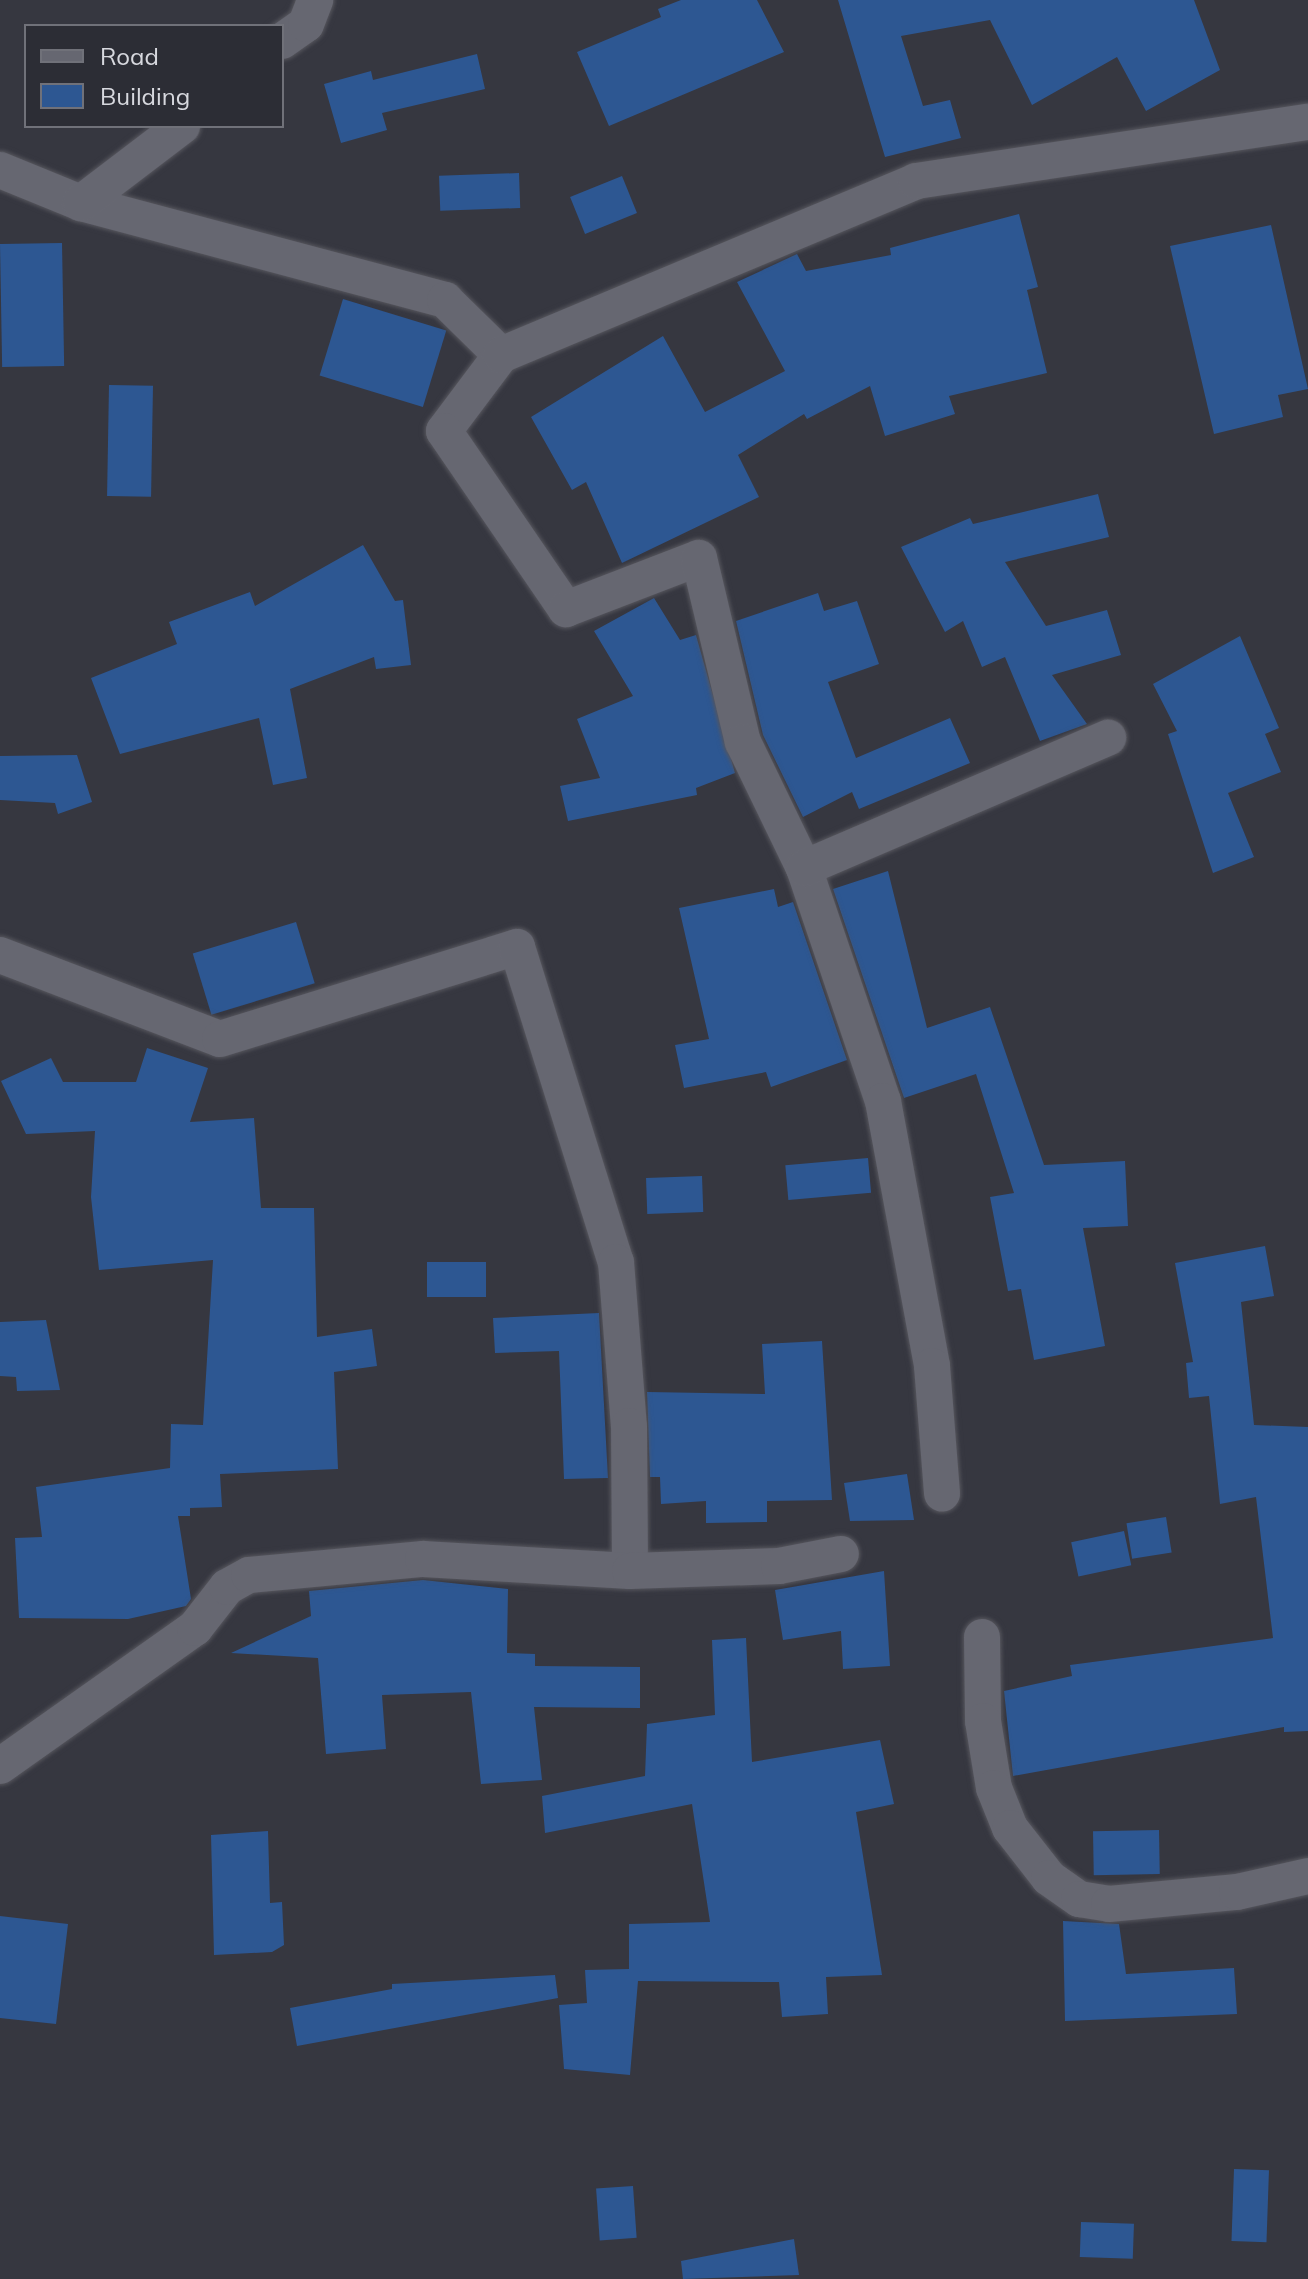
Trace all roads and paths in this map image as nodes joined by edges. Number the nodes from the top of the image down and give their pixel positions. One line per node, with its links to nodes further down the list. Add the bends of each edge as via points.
1 (315, 0): 2 (street, via 306,24)
2 (284, 40)
3 (1308, 122): 7 (street, via 916,181)
4 (179, 128): 6 (street)
5 (0, 170): 6 (street)
6 (81, 203): 7 (street, via 445,300)
7 (501, 355): 9 (street, via 444,431 566,609 699,558 743,742)
8 (1108, 738): 9 (street)
9 (804, 868): 11 (street, via 883,1101 932,1366)
10 (0, 955): 13 (street, via 220,1039 517,947 616,1262 629,1426)
11 (942, 1494)
12 (841, 1554): 13 (street, via 779,1566)
13 (630, 1571): 15 (street, via 423,1559 249,1575 227,1587 195,1628)
14 (982, 1637): 16 (street, via 983,1721 994,1788 1010,1828 1049,1878 1079,1899 1109,1904 1237,1892)
15 (1, 1764)
16 (1308, 1876)

